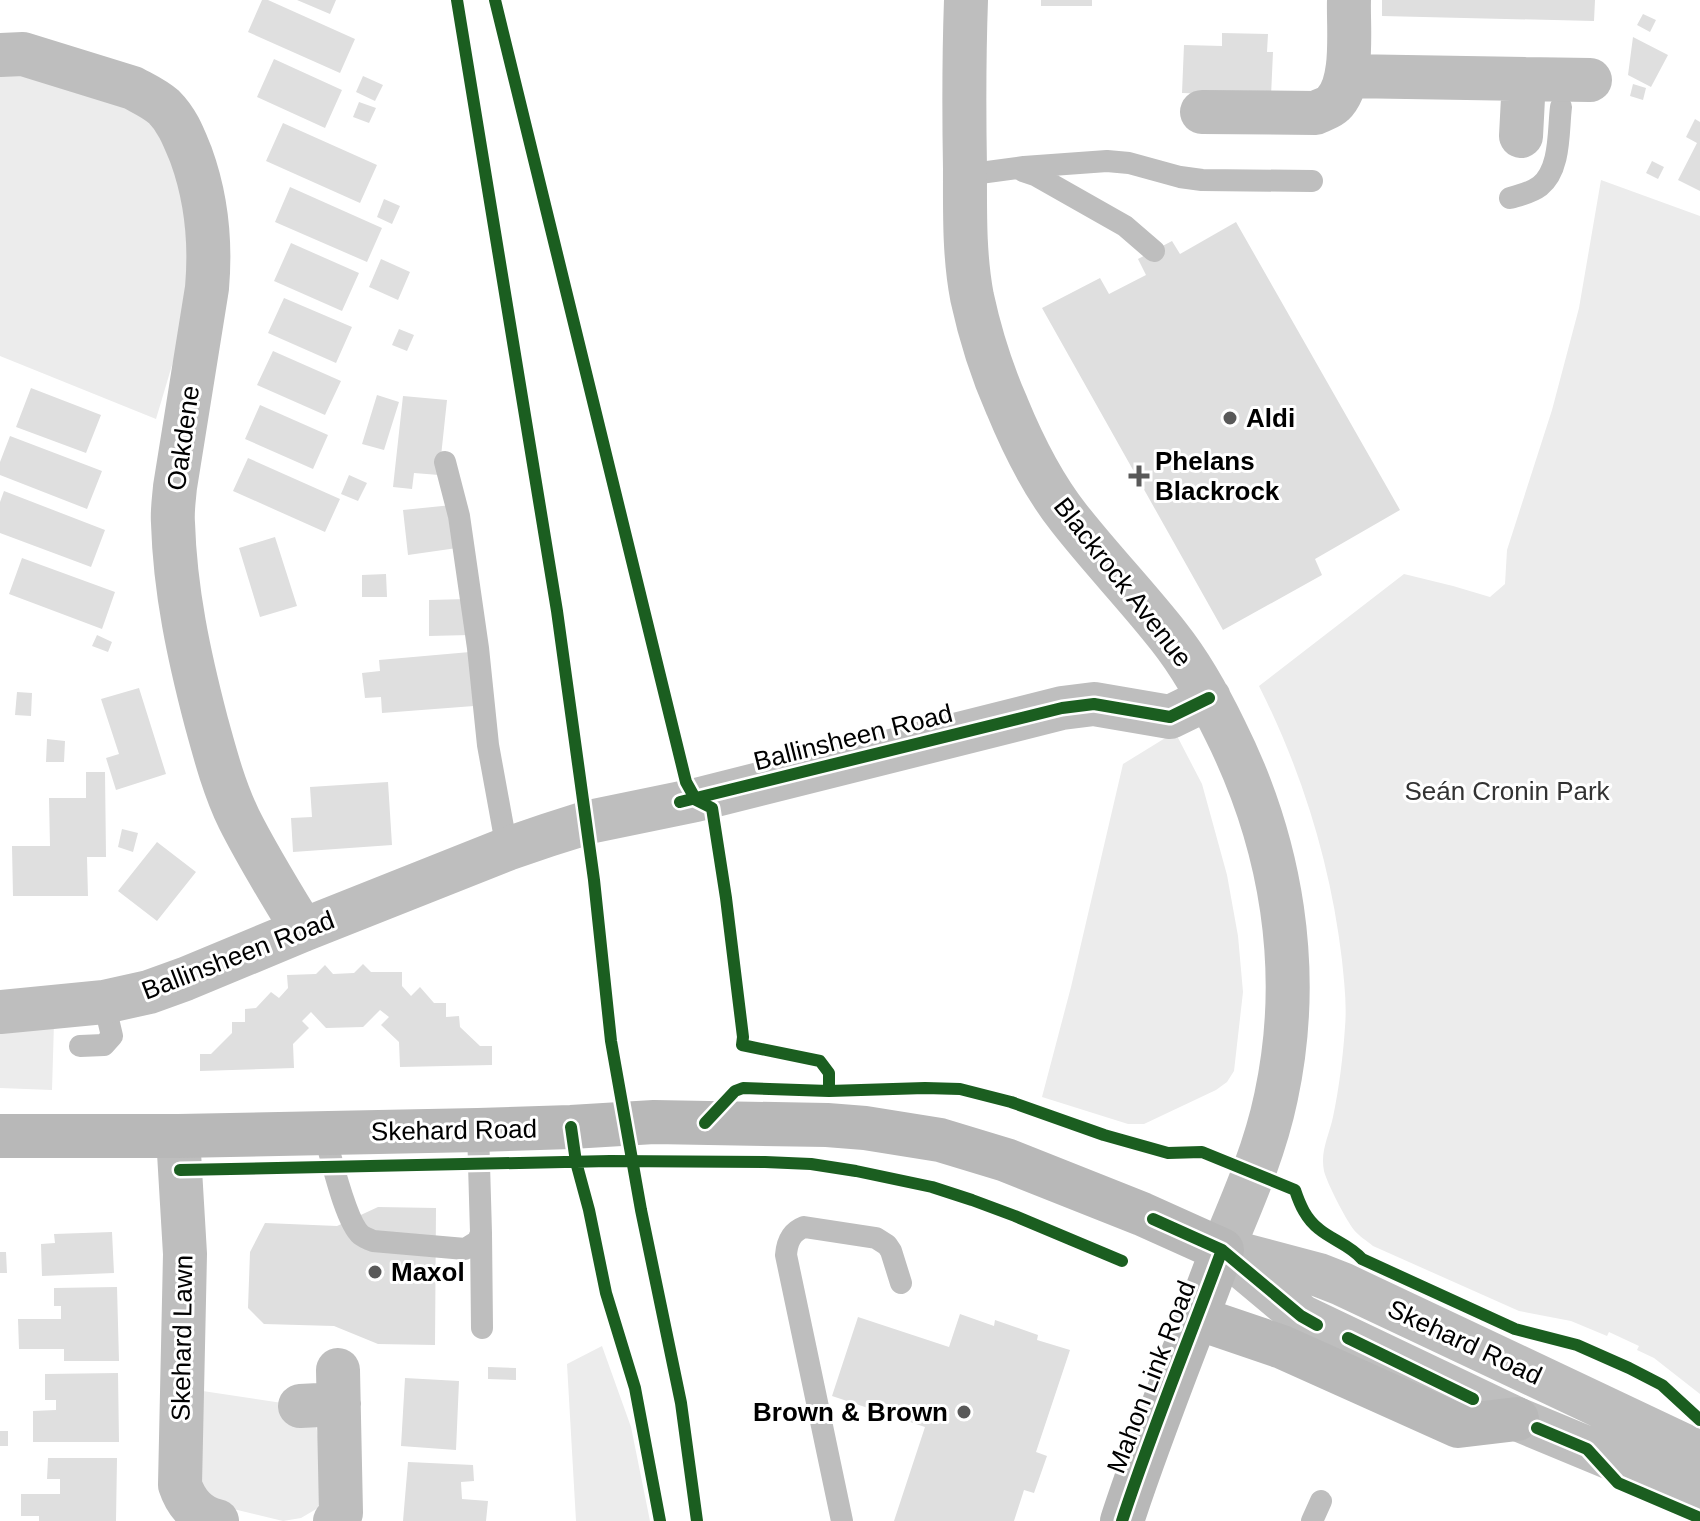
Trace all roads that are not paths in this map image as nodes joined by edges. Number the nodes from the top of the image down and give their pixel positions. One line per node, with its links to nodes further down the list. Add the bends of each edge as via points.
1 (966, 0): 10 (street, Blackrock Avenue)
2 (1349, 0): 4 (street)
3 (0, 55): 17 (street, Oakdene, via 23,54 150,97 175,119 193,161 207,210 210,261 172,520 182,617 218,764 239,818)
4 (1347, 76): 5 (street); 7 (street, via 1332,105 1316,113)
5 (1524, 79): 6 (street); 8 (street)
6 (1576, 94): 12 (lane, via 1549,176 1530,193)
7 (1202, 112)
8 (1521, 136)
9 (1015, 168): 10 (lane); 11 (lane, via 1107,161 1202,180); 13 (lane, via 1125,226)
10 (965, 175): 15 (street, Blackrock Avenue, via 972,297 991,364 1024,445 1067,516 1170,638)
11 (1312, 181)
12 (1510, 198)
13 (1154, 251)
14 (445, 462): 16 (lane, via 459,516)
15 (1209, 698): 16 (street, Ballinsheen Road, via 1170,717 1094,704 1062,708 589,822); 26 (street, Blackrock Avenue, via 1266,829 1286,952 1286,1024 1276,1097 1254,1173)
16 (507, 849): 17 (street, Ballinsheen Road)
17 (303, 930): 18 (street, Ballinsheen Road, via 185,979)
18 (104, 1002): 19 (street, Ballinsheen Road); 20 (lane, via 112,1036 104,1045)
19 (0, 1012)
20 (80, 1046)
21 (478, 1130): 22 (main road, Skehard Road); 25 (lane); 26 (main road, Skehard Road, via 654,1122 827,1125 899,1133 1006,1160)
22 (324, 1133): 24 (main road, Skehard Road); 25 (lane, via 361,1235 373,1241 465,1249)
23 (0, 1136): 24 (main road, Skehard Road)
24 (178, 1136): 34 (street, Skehard Lawn, via 185,1254 180,1485 191,1506)
25 (481, 1233): 29 (lane)
26 (1222, 1250): 28 (main road, Mahon Link Road); 31 (street, Skehard Road, via 1301,1316); 32 (street, Skehard Road, via 1342,1284)
27 (901, 1283): 36 (lane, via 891,1251 876,1238 804,1227 787,1244)
28 (1197, 1318): 31 (main road, via 1282,1347 1458,1426); 37 (main road, Mahon Link Road)
29 (482, 1328)
30 (326, 1394): 35 (street, via 341,1513)
31 (1517, 1419): 33 (street, Skehard Road)
32 (1700, 1453)
33 (1700, 1495)
34 (217, 1521)
35 (335, 1521)
36 (842, 1521)
37 (1122, 1521)

